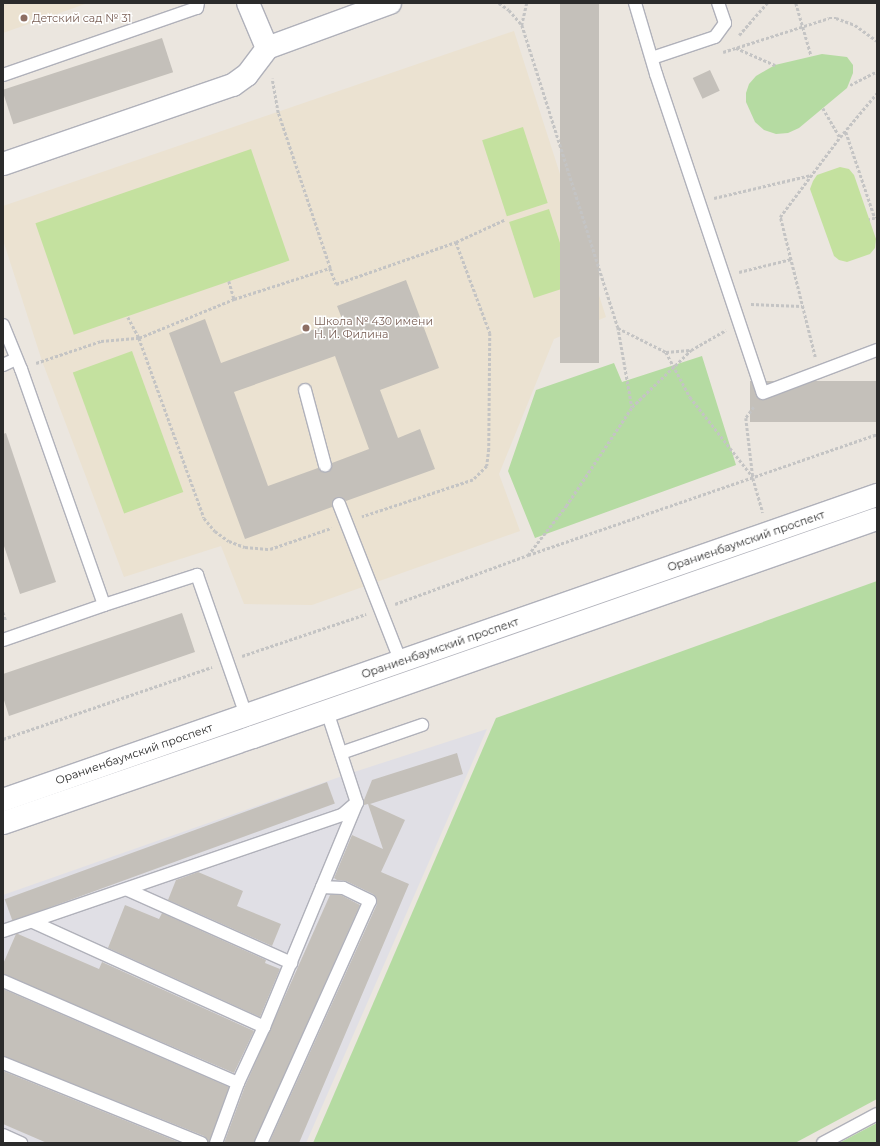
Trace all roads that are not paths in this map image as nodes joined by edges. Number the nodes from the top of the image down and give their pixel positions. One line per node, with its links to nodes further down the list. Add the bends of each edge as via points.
1 (198, 3): 8 (lane, via 197,8)
2 (248, 3): 6 (main road)
3 (635, 3): 7 (lane)
4 (718, 3): 7 (lane, via 725,23 715,37)
5 (383, 4): 6 (main road)
6 (267, 48): 9 (main road, via 247,75 234,85)
7 (652, 58): 11 (lane, via 763,393)
8 (3, 75)
9 (3, 164)
10 (3, 325): 12 (lane)
11 (877, 350)
12 (18, 364): 13 (lane); 19 (lane)
13 (3, 365)
14 (305, 390): 15 (lane)
15 (325, 465)
16 (877, 495): 21 (main road, Ораниенбаумский проспект)
17 (339, 504): 21 (lane)
18 (877, 519): 23 (main road, Ораниенбаумский проспект)
19 (104, 605): 20 (lane); 24 (lane, via 197,575)
20 (3, 640)
21 (401, 662): 22 (main road, Ораниенбаумский проспект)
22 (320, 689): 23 (main road); 24 (main road, Ораниенбаумский проспект)
23 (327, 711): 26 (main road, Ораниенбаумский проспект); 27 (lane)
24 (246, 715): 26 (main road); 28 (main road, Ораниенбаумский проспект)
25 (422, 725): 27 (lane)
26 (253, 737): 30 (main road, Ораниенбаумский проспект)
27 (340, 753): 29 (lane)
28 (3, 800)
29 (357, 803): 31 (lane); 32 (lane, via 342,815)
30 (3, 823)
31 (322, 887): 35 (lane); 45 (lane, via 343,888 370,901)
32 (128, 890): 33 (lane); 35 (lane)
33 (33, 922): 34 (lane); 37 (lane)
34 (3, 931)
35 (291, 962): 37 (lane)
36 (3, 981): 39 (lane)
37 (264, 1027): 39 (lane)
38 (3, 1063): 43 (lane)
39 (238, 1083): 44 (lane)
40 (877, 1114): 46 (lane)
41 (3, 1135): 42 (lane)
42 (21, 1143)
43 (201, 1143)
44 (216, 1143)
45 (261, 1143)
46 (823, 1143)

